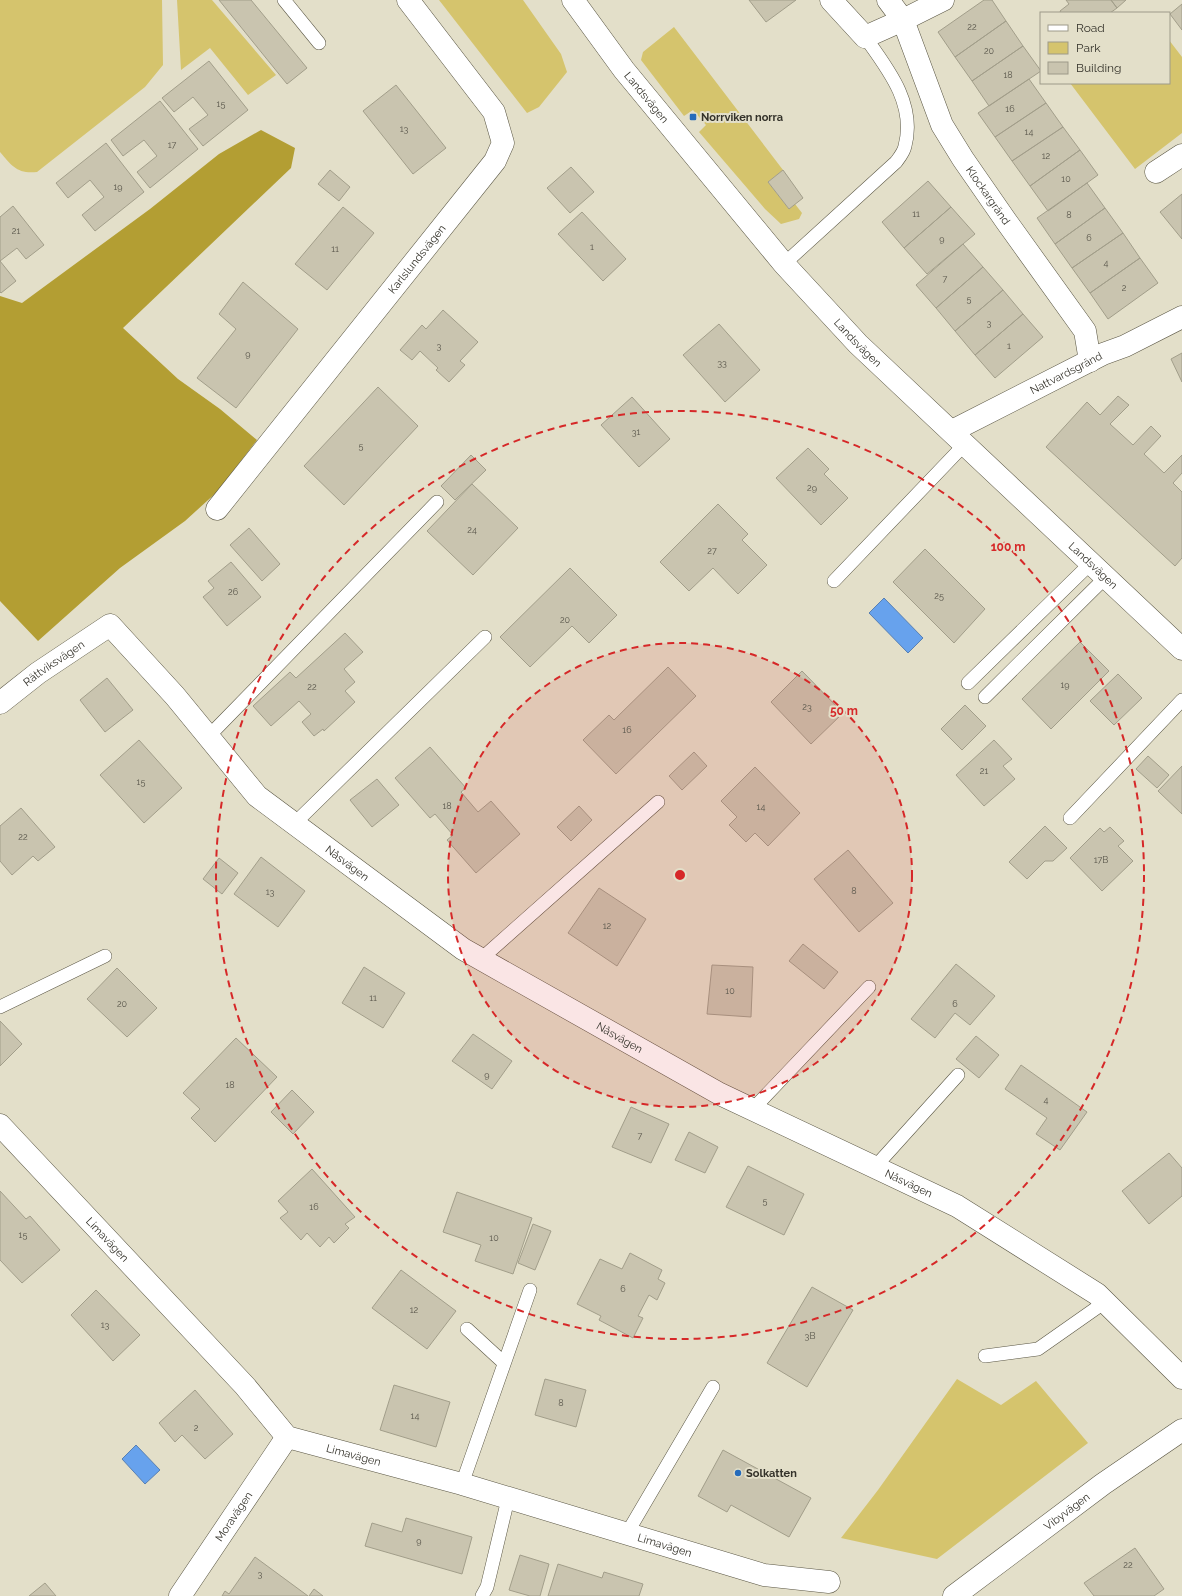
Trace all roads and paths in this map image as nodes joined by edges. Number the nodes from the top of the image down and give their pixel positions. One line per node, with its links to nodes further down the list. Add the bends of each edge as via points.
1 (284, 0): 9 (lane)
2 (408, 0): 17 (street, Karlslundsvägen, via 494,112 503,143 495,161)
3 (572, 0): 12 (street, Landsvägen, via 624,70)
4 (831, 0): 8 (street)
5 (888, 0): 7 (street, Klockargränd)
6 (943, 0): 7 (street)
7 (903, 20): 8 (street); 14 (street, Klockargränd, via 942,125 993,203 1085,331)
8 (865, 37): 12 (lane, via 883,62 904,100 908,116 905,148 896,162)
9 (319, 43)
10 (1182, 155): 11 (street)
11 (1156, 172)
12 (784, 264): 15 (street, Landsvägen, via 858,344)
13 (1182, 317): 14 (street, Nattvardsgränd)
14 (1090, 361): 15 (street, Nattvardsgränd)
15 (959, 437): 18 (street, Landsvägen); 19 (lane)
16 (437, 502): 27 (lane)
17 (218, 509)
18 (1098, 570): 22 (street, Landsvägen); 23 (lane); 24 (lane)
19 (834, 581)
20 (110, 625): 26 (street, Rättviksvägen, via 38,673); 27 (street, Nåsvägen, via 175,696)
21 (485, 638): 30 (lane)
22 (1182, 649)
23 (968, 683)
24 (985, 697)
25 (1182, 700): 29 (lane)
26 (0, 703)
27 (208, 737): 30 (street, Nåsvägen, via 257,796)
28 (658, 802): 32 (lane)
29 (1070, 818)
30 (294, 824): 32 (street, Nåsvägen)
31 (105, 956): 34 (lane)
32 (480, 959): 36 (street, Nåsvägen, via 720,1094)
33 (869, 987): 36 (lane)
34 (0, 1007)
35 (958, 1075): 38 (lane)
36 (753, 1109): 38 (street, Nåsvägen)
37 (0, 1125): 47 (street, Limavägen, via 245,1386)
38 (875, 1167): 40 (street, Nåsvägen, via 957,1206 1097,1294)
39 (530, 1290): 43 (lane)
40 (1105, 1302): 42 (lane, via 1038,1349); 44 (street, Nåsvägen)
41 (467, 1329): 43 (lane)
42 (985, 1356)
43 (504, 1363): 48 (lane)
44 (1182, 1378)
45 (713, 1387): 50 (lane)
46 (1182, 1430): 54 (street, Vibyvägen, via 1103,1484)
47 (287, 1438): 48 (street, Limavägen); 52 (street, Moravägen)
48 (462, 1484): 49 (street, Limavägen)
49 (508, 1499): 50 (street, Limavägen); 53 (lane, via 487,1587)
50 (626, 1535): 51 (street, Limavägen, via 764,1575)
51 (829, 1582)
52 (180, 1596)
53 (482, 1596)
54 (954, 1596)

